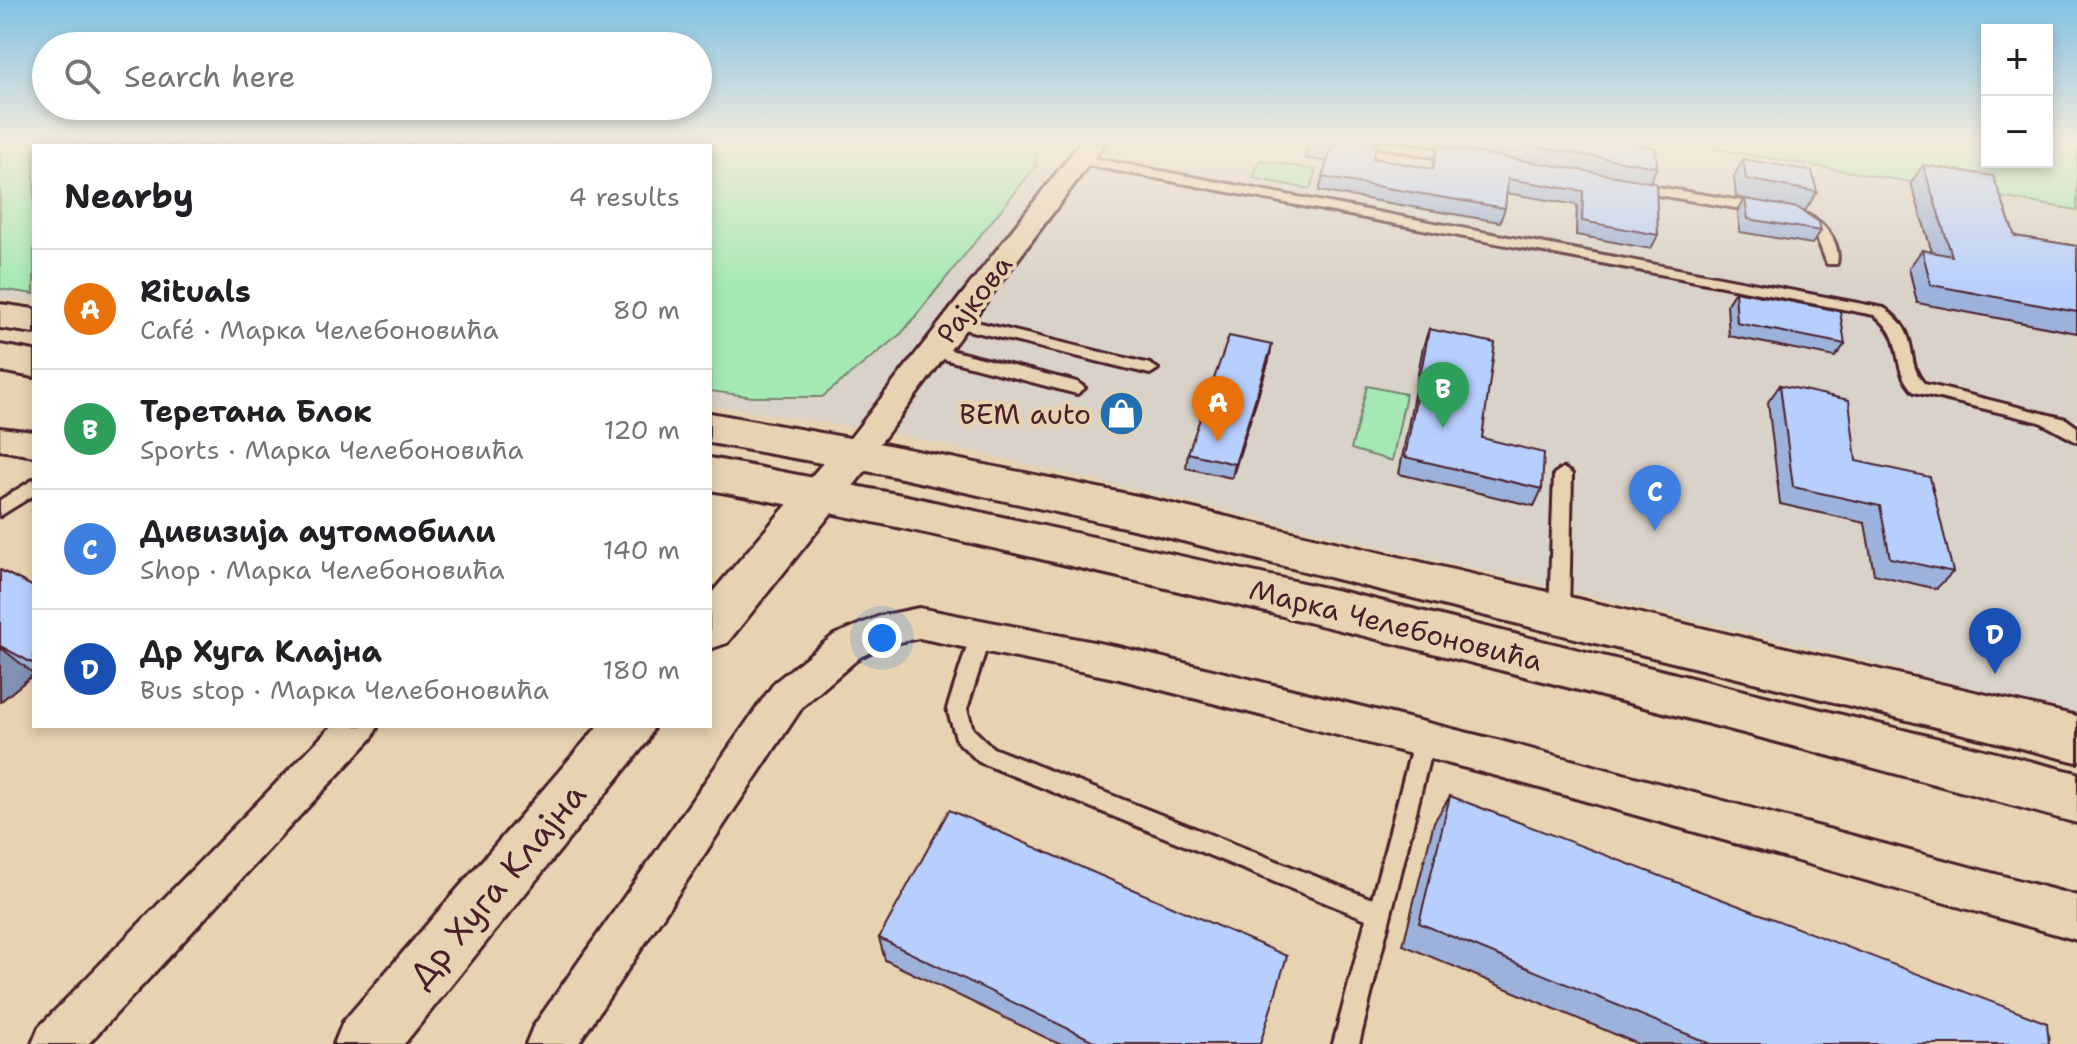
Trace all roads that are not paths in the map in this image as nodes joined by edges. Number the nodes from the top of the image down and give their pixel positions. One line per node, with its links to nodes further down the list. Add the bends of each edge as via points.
1 (1056, 192): 7 (street, Рајкова)
2 (1285, 192): 14 (lane, via 1879,311 1902,332 1909,376 1920,388 2044,417)
3 (1661, 192): 4 (lane, via 1809,219 1825,234)
4 (1832, 261)
5 (0, 316): 6 (main road)
6 (32, 321)
7 (956, 322): 8 (street, Рајкова); 11 (lane)
8 (934, 351): 12 (lane); 17 (street, Рајкова)
9 (0, 358): 10 (main road)
10 (32, 364)
11 (1150, 369)
12 (1077, 388)
13 (712, 428): 17 (main road, Марка Челебоновића)
14 (2077, 436)
15 (0, 439): 16 (street)
16 (32, 444)
17 (855, 454): 21 (main road); 23 (main road, Марка Челебоновића)
18 (712, 474): 21 (main road, Марка Челебоновића)
19 (1563, 474): 23 (lane)
20 (32, 487): 22 (lane)
21 (821, 494): 24 (main road); 30 (main road, Марка Челебоновића, via 1245,588)
22 (0, 509)
23 (1559, 613): 29 (main road, Марка Челебоновића)
24 (712, 627)
25 (981, 634): 28 (street); 31 (lane, via 957,709 964,734 986,755); 35 (street, via 919,623 891,627 850,642 814,669 789,694)
26 (356, 728): 33 (street)
27 (627, 728): 34 (main road, Др Хуга Клајна)
28 (1424, 739): 31 (lane); 32 (street)
29 (2077, 739)
30 (2077, 798)
31 (1379, 913): 36 (lane)
32 (2077, 918)
33 (56, 1044)
34 (365, 1044)
35 (550, 1044)
36 (1346, 1044)

